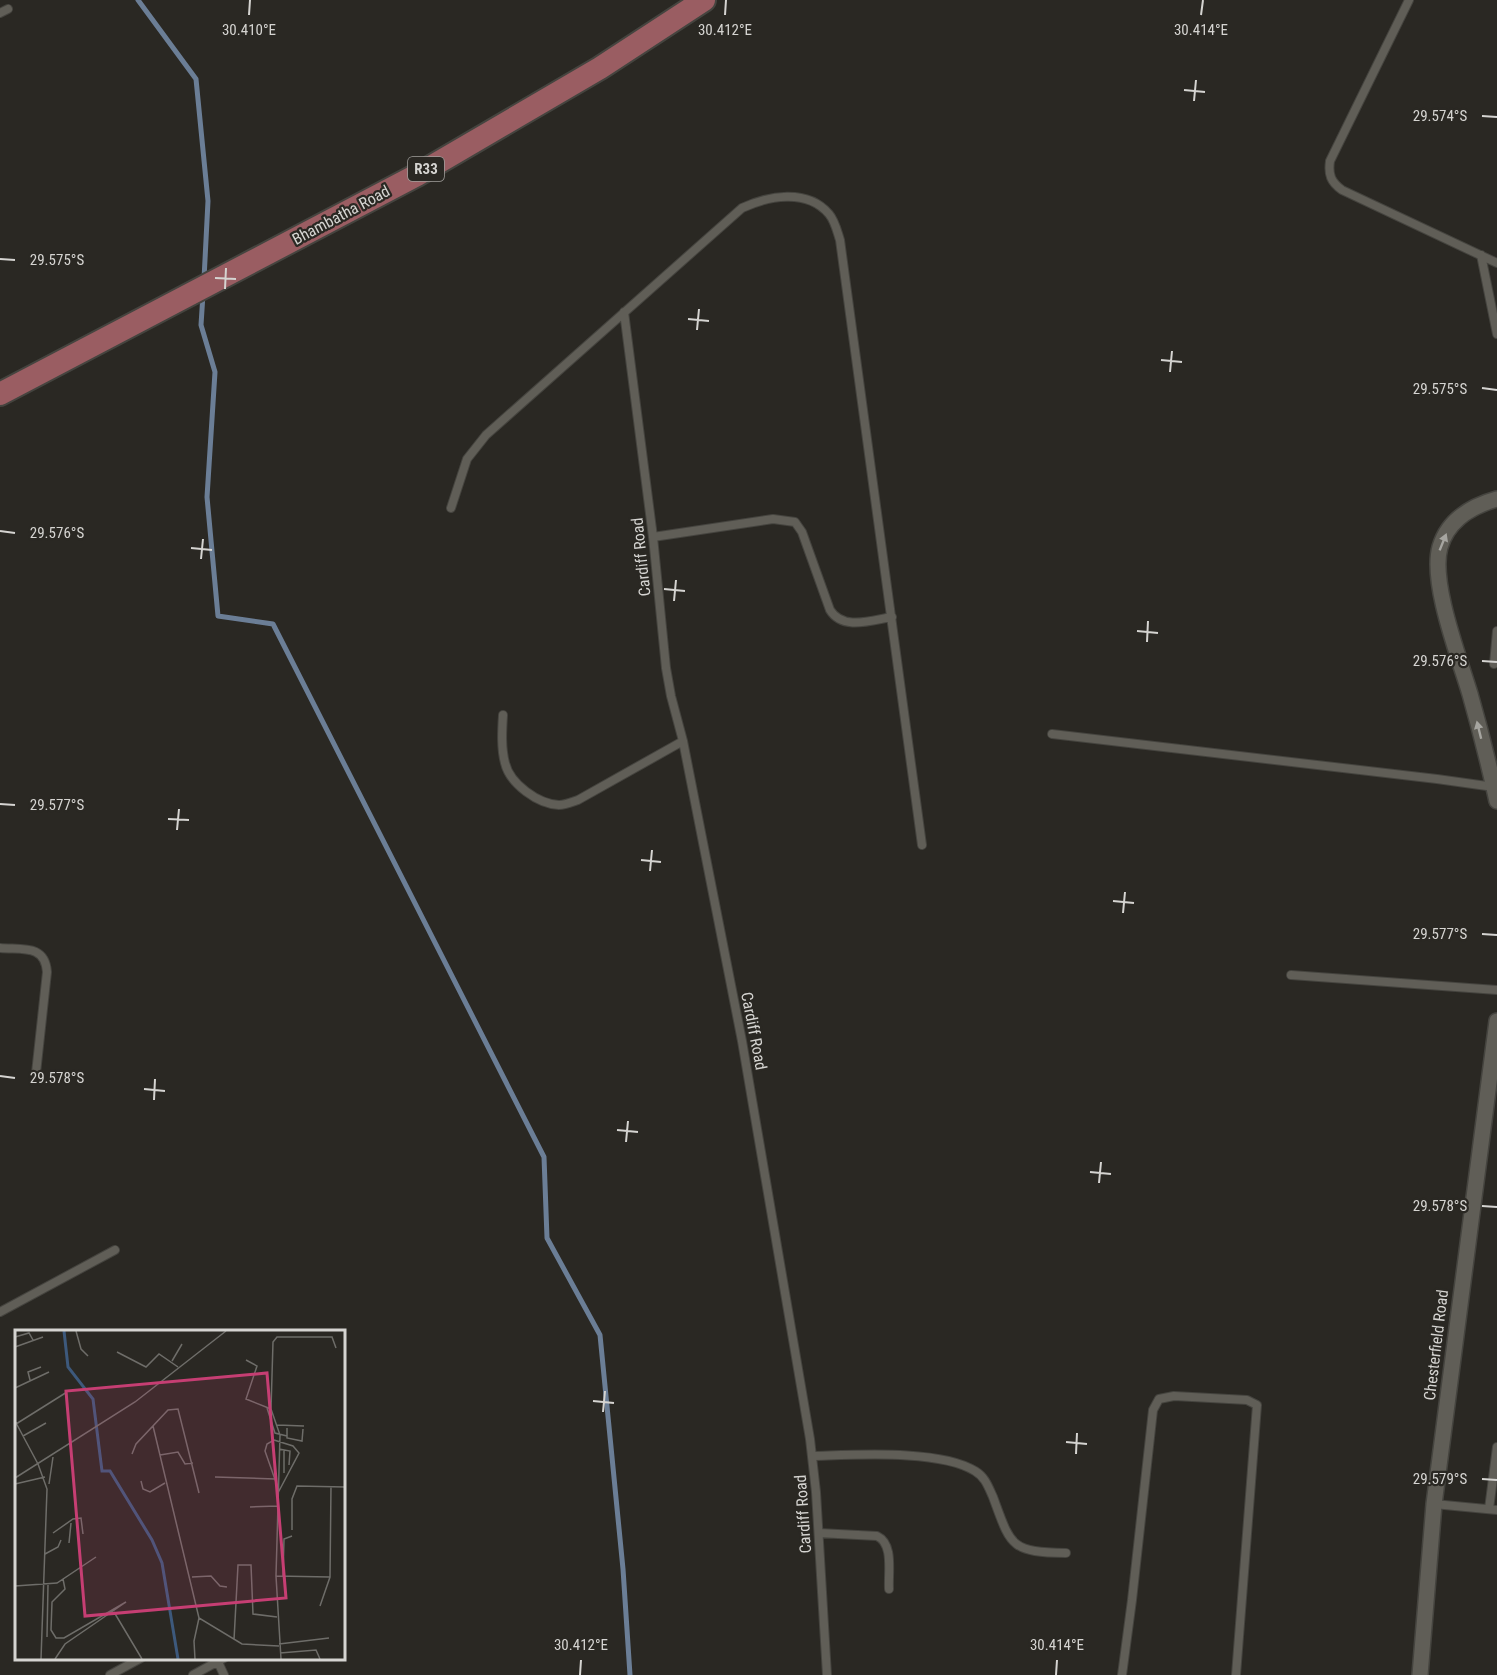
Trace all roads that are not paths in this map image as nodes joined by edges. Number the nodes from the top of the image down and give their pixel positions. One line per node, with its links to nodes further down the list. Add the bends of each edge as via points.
1 (704, 0): 9 (main road, Bhambatha Road / R33, via 600,68 417,175)
2 (1409, 0): 5 (lane, via 1330,161 1329,176 1342,190)
3 (8, 9): 4 (lane)
4 (0, 13)
5 (1481, 255): 6 (lane); 8 (lane)
6 (1497, 263)
7 (624, 312): 11 (lane, via 474,447 462,470); 12 (lane, Cardiff Road); 13 (lane, via 742,208 768,198 797,197 814,202 831,216 840,240)
8 (1497, 334)
9 (0, 394)
10 (1497, 499): 19 (street, one-way to 10, via 1438,571 1440,546 1451,525 1475,507)
11 (451, 508)
12 (653, 537): 13 (lane, via 773,519 795,522 836,618 855,623); 18 (lane, Cardiff Road, via 666,668)
13 (892, 617): 20 (lane)
14 (1497, 631): 15 (lane)
15 (1494, 664)
16 (503, 715): 18 (lane, via 502,748 507,772 531,795 559,805 578,800)
17 (1052, 734): 19 (lane, via 1437,779)
18 (683, 741): 29 (lane, Cardiff Road, via 742,1041)
19 (1495, 794)
20 (922, 845)
21 (0, 948): 25 (lane, via 40,953 45,961)
22 (1291, 975): 23 (lane)
23 (1497, 990)
24 (1497, 1021): 30 (street, Chesterfield Road)
25 (36, 1073)
26 (116, 1250): 27 (lane)
27 (0, 1312)
28 (1497, 1447): 31 (lane)
29 (812, 1456): 32 (lane, Cardiff Road); 33 (lane, via 890,1455 965,1466 982,1476 989,1486 1000,1521 1018,1545 1032,1552)
30 (1434, 1504): 31 (lane); 43 (street, Chesterfield Road)
31 (1493, 1510)
32 (819, 1533): 34 (lane, via 884,1539 888,1546); 40 (lane, Cardiff Road)
33 (1066, 1553)
34 (889, 1589)
35 (139, 1660): 37 (lane)
36 (221, 1660): 38 (lane); 39 (lane)
37 (110, 1675)
38 (193, 1675)
39 (224, 1675)
40 (827, 1675)
41 (1122, 1675): 42 (lane, via 1153,1410 1159,1399 1174,1396 1246,1400 1255,1402 1258,1409)
42 (1236, 1675)
43 (1420, 1675)

